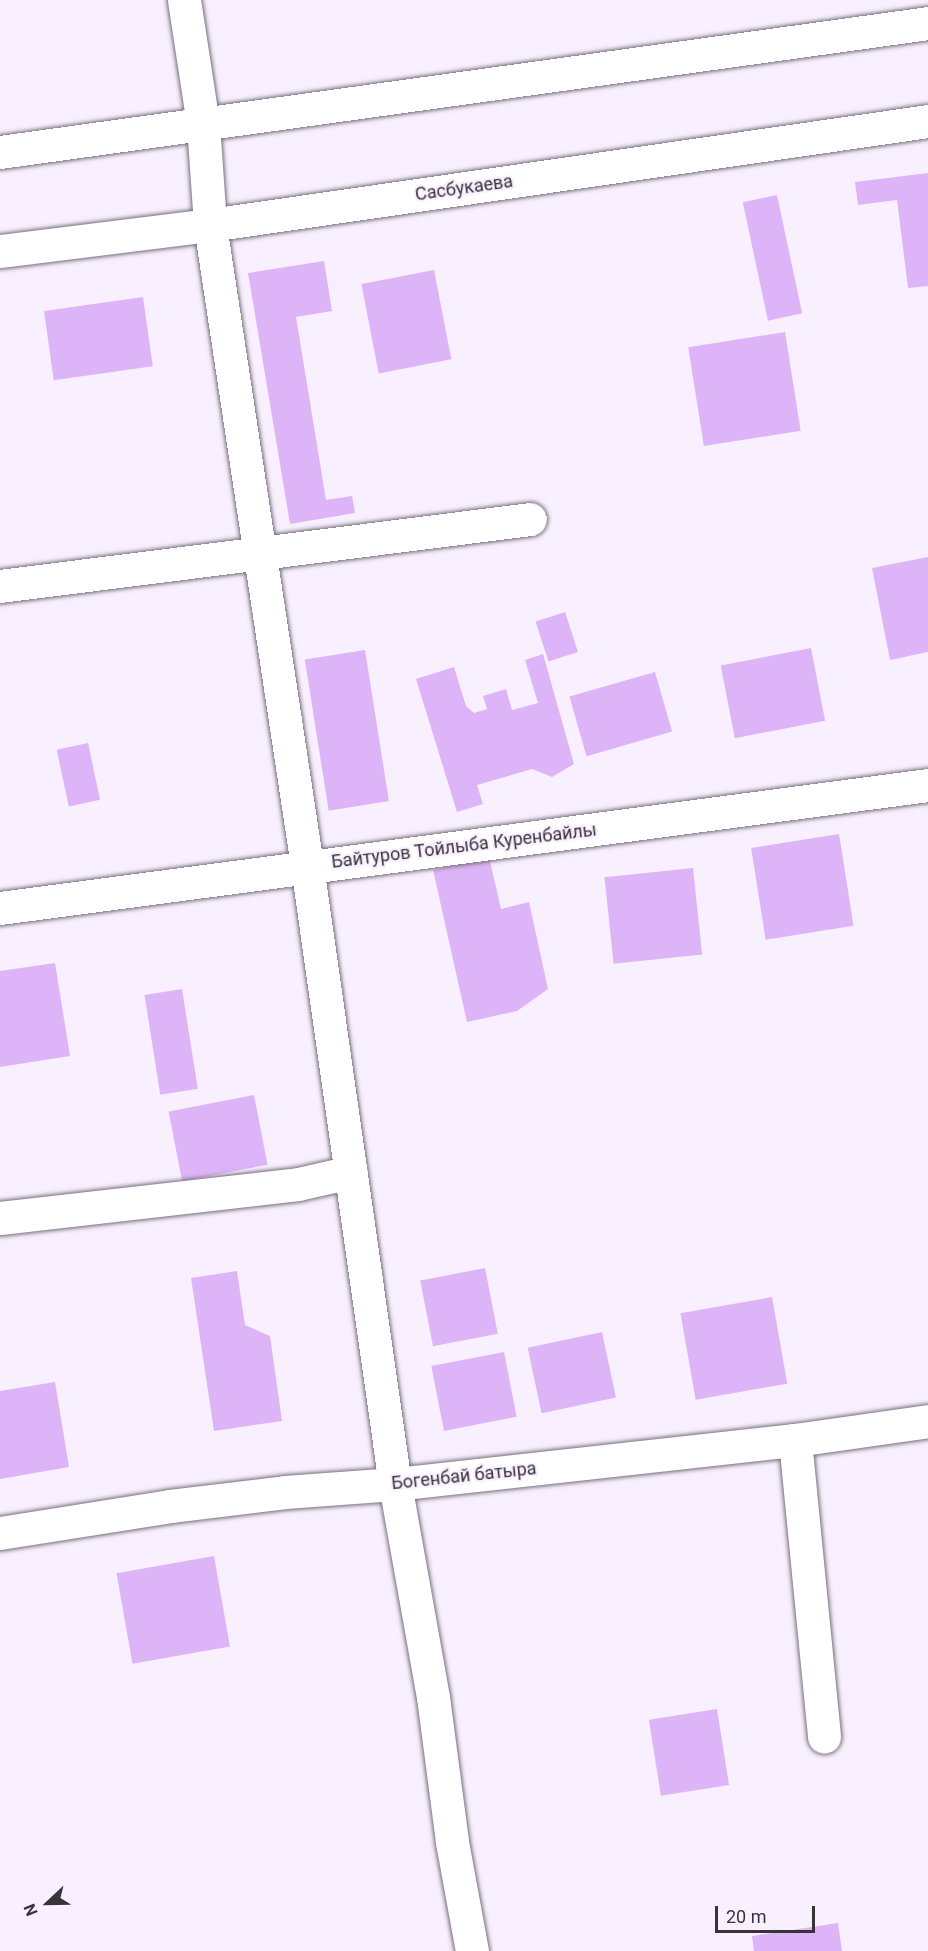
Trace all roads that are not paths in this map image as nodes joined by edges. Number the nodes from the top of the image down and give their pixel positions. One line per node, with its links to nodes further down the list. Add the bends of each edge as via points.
1 (183, 0): 4 (street)
2 (928, 23): 4 (street)
3 (928, 121): 6 (street, Сасбукаева)
4 (203, 124): 5 (street); 6 (street)
5 (0, 152)
6 (210, 225): 7 (street, Сасбукаева); 9 (street)
7 (0, 251)
8 (530, 519): 9 (street)
9 (260, 552): 10 (street); 12 (street)
10 (0, 586)
11 (928, 785): 12 (street, Байтуров Тойлыба Куренбайлы)
12 (308, 866): 13 (street, Байтуров Тойлыба Куренбайлы); 14 (street)
13 (0, 908)
14 (351, 1172): 15 (street, via 298,1184); 18 (street)
15 (0, 1218)
16 (928, 1421): 17 (street, Богенбай батыра)
17 (795, 1440): 18 (street, Богенбай батыра); 20 (street)
18 (395, 1484): 19 (street, Богенбай батыра, via 193,1503); 21 (street)
19 (0, 1533)
20 (824, 1737)
21 (472, 1951)

